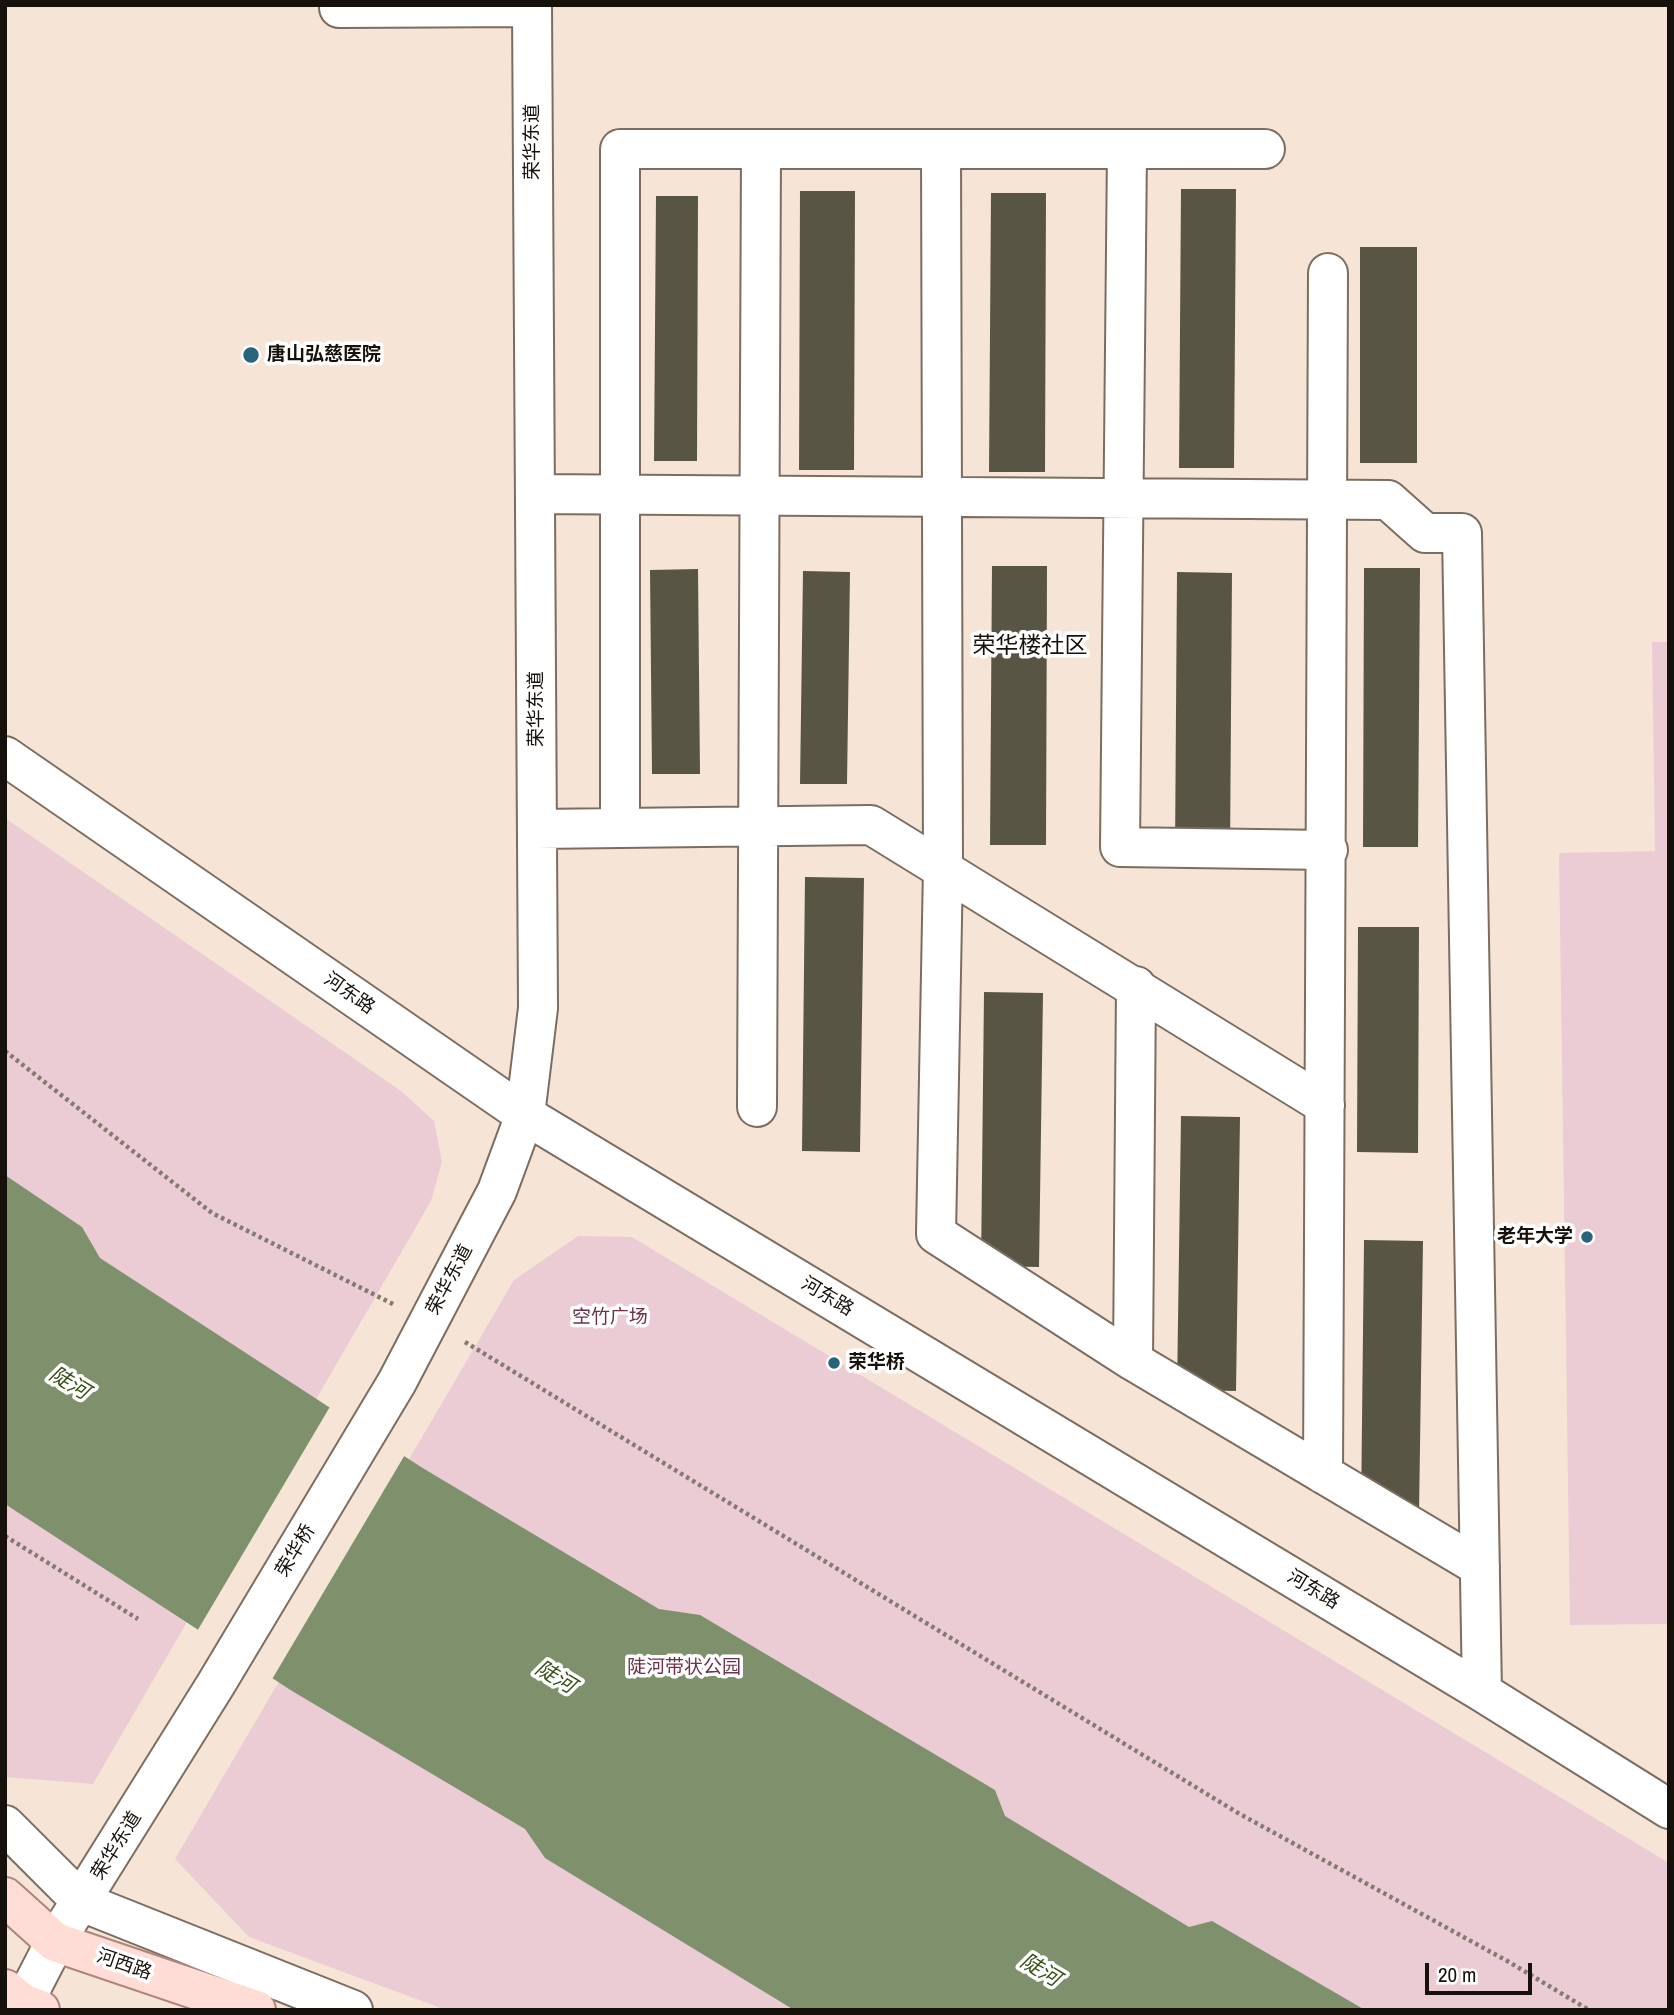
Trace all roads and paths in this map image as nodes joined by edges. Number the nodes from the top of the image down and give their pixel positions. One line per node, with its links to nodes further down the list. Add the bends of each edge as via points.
1 (532, 6): 2 (street); 8 (street, 荣华东道)
2 (339, 8)
3 (761, 149): 4 (street); 9 (street, via 620,149); 10 (street)
4 (941, 149): 5 (street); 11 (street)
5 (1128, 149): 6 (street); 12 (street)
6 (1265, 149)
7 (1328, 273): 13 (street)
8 (535, 494): 9 (street); 17 (street, 荣华东道)
9 (620, 495): 10 (street); 15 (street)
10 (760, 496): 11 (street); 16 (street)
11 (942, 497): 12 (street); 19 (street)
12 (1124, 498): 13 (street); 18 (street, via 1120,848)
13 (1327, 500): 18 (street); 31 (street, via 1388,500 1425,533 1462,533)
14 (5, 756): 24 (street, 河东路)
15 (620, 827): 16 (street); 17 (street)
16 (758, 827): 19 (street, via 871,825); 23 (street)
17 (537, 829): 24 (street, 荣华东道, via 538,1009)
18 (1328, 850): 22 (street)
19 (943, 868): 20 (street); 27 (street, via 936,1234)
20 (1136, 986): 22 (street); 27 (street)
21 (5, 1051): 25 (path, via 212,1213)
22 (1325, 1105): 29 (street)
23 (757, 1107)
24 (525, 1115): 28 (street, 荣华东道, via 497,1191); 34 (street, 河东路)
25 (393, 1304)
26 (465, 1342): 43 (path, via 1238,1813)
27 (1133, 1361): 29 (street)
28 (397, 1382): 33 (street, 荣华桥)
29 (1323, 1474): 31 (street)
30 (5, 1535): 32 (path)
31 (1480, 1567): 34 (street)
32 (138, 1619)
33 (216, 1684): 38 (street, 荣华东道)
34 (1482, 1692): 35 (street, 河东路)
35 (1669, 1809)
36 (5, 1825): 38 (street)
37 (5, 1897): 39 (main road, 河西路)
38 (82, 1902): 39 (street, 荣华东道); 42 (street)
39 (55, 1942): 40 (street, 荣华东道); 41 (main road, 河西路)
40 (22, 2003)
41 (256, 2010)
42 (353, 2010)
43 (1589, 2010)

